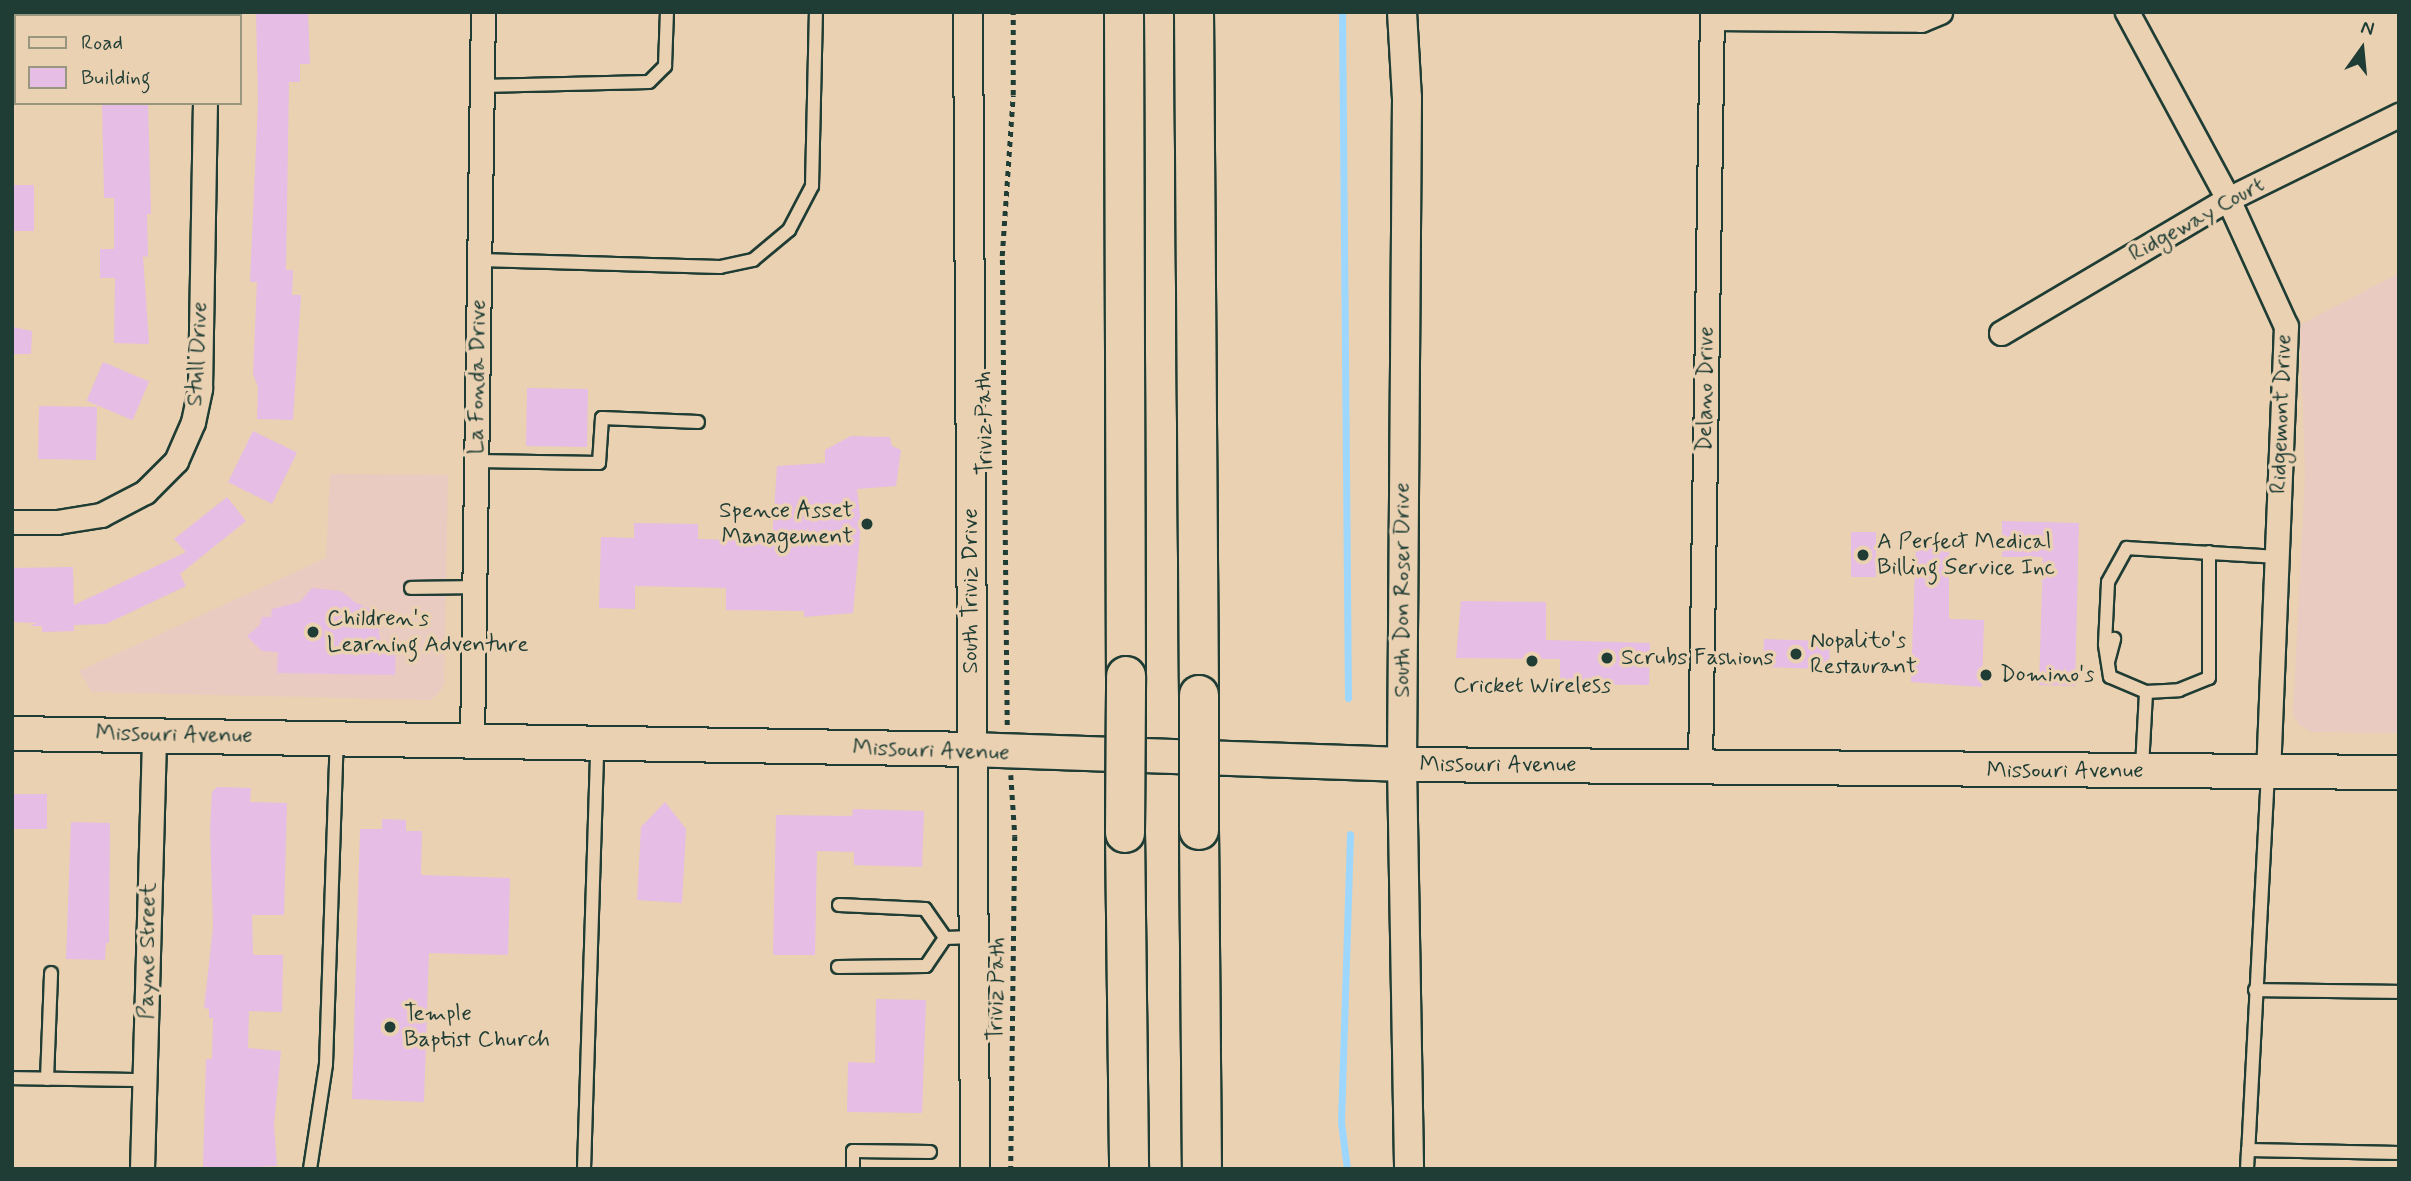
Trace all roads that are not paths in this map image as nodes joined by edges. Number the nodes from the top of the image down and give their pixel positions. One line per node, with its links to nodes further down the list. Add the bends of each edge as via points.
1 (484, 12): 11 (street, La Fonda Drive)
2 (667, 12): 11 (lane, via 665,66 649,82)
3 (816, 12): 15 (lane, via 812,186 789,230 753,260 720,267)
4 (968, 12): 34 (street, South Triviz Drive)
5 (1124, 12): 58 (highway, bridge)
6 (1195, 12): 59 (highway, bridge)
7 (1402, 12): 35 (street, South Don Roser Drive, via 1407,97)
8 (1940, 12): 10 (street, via 1921,20)
9 (2127, 12): 14 (street, Ridgemont Drive)
10 (1712, 15): 36 (street, Delano Drive)
11 (482, 86): 15 (street, La Fonda Drive)
12 (205, 105): 19 (street, Stull Drive, via 200,388 193,422 180,451 145,492 101,515 57,522)
13 (2399, 116): 14 (street, Ridgeway Court)
14 (2228, 200): 16 (street, Ridgeway Court); 21 (street, Ridgemont Drive, via 2286,326)
15 (480, 260): 18 (street, La Fonda Drive)
16 (2001, 333)
17 (698, 422): 18 (lane, via 602,418 599,463)
18 (477, 461): 22 (street, La Fonda Drive)
19 (12, 522)
20 (2209, 552): 21 (lane); 24 (lane, via 2127,548 2108,582); 28 (lane, via 2209,678 2179,690)
21 (2277, 557): 37 (street, Ridgemont Drive)
22 (475, 587): 23 (lane); 32 (street, La Fonda Drive)
23 (411, 588)
24 (2108, 595): 25 (lane); 27 (lane)
25 (2114, 624)
26 (2114, 639): 27 (lane)
27 (2108, 663): 28 (lane, via 2110,677)
28 (2146, 692): 38 (lane)
29 (12, 733): 30 (main road, Missouri Avenue)
30 (154, 734): 31 (main road, Missouri Avenue); 49 (street, Payne Street)
31 (337, 738): 32 (main road, Missouri Avenue); 54 (lane, via 326,1064)
32 (472, 741): 33 (main road, Missouri Avenue)
33 (597, 744): 34 (main road, Missouri Avenue); 55 (lane)
34 (972, 750): 35 (main road, Missouri Avenue); 41 (street, South Triviz Drive)
35 (1402, 764): 36 (main road, Missouri Avenue); 60 (street, South Don Roser Drive)
36 (1700, 766): 38 (main road, Missouri Avenue)
37 (2268, 769): 38 (main road, Missouri Avenue); 39 (main road, Missouri Avenue); 45 (lane)
38 (2142, 771)
39 (2399, 772)
40 (839, 905): 42 (lane, via 925,909)
41 (974, 937): 42 (lane); 57 (street, South Triviz Drive)
42 (944, 938): 43 (lane, via 926,966)
43 (838, 967)
44 (51, 973): 48 (lane)
45 (2255, 990): 46 (lane); 50 (lane)
46 (2399, 992)
47 (12, 1078): 48 (lane)
48 (47, 1079): 49 (lane)
49 (145, 1080): 53 (street, Payne Street)
50 (2248, 1150): 52 (lane); 61 (lane)
51 (930, 1152): 56 (lane, via 853,1151)
52 (2399, 1153)
53 (142, 1169)
54 (310, 1169)
55 (584, 1169)
56 (853, 1169)
57 (975, 1169)
58 (1129, 1169)
59 (1202, 1169)
60 (1409, 1169)
61 (2247, 1169)

